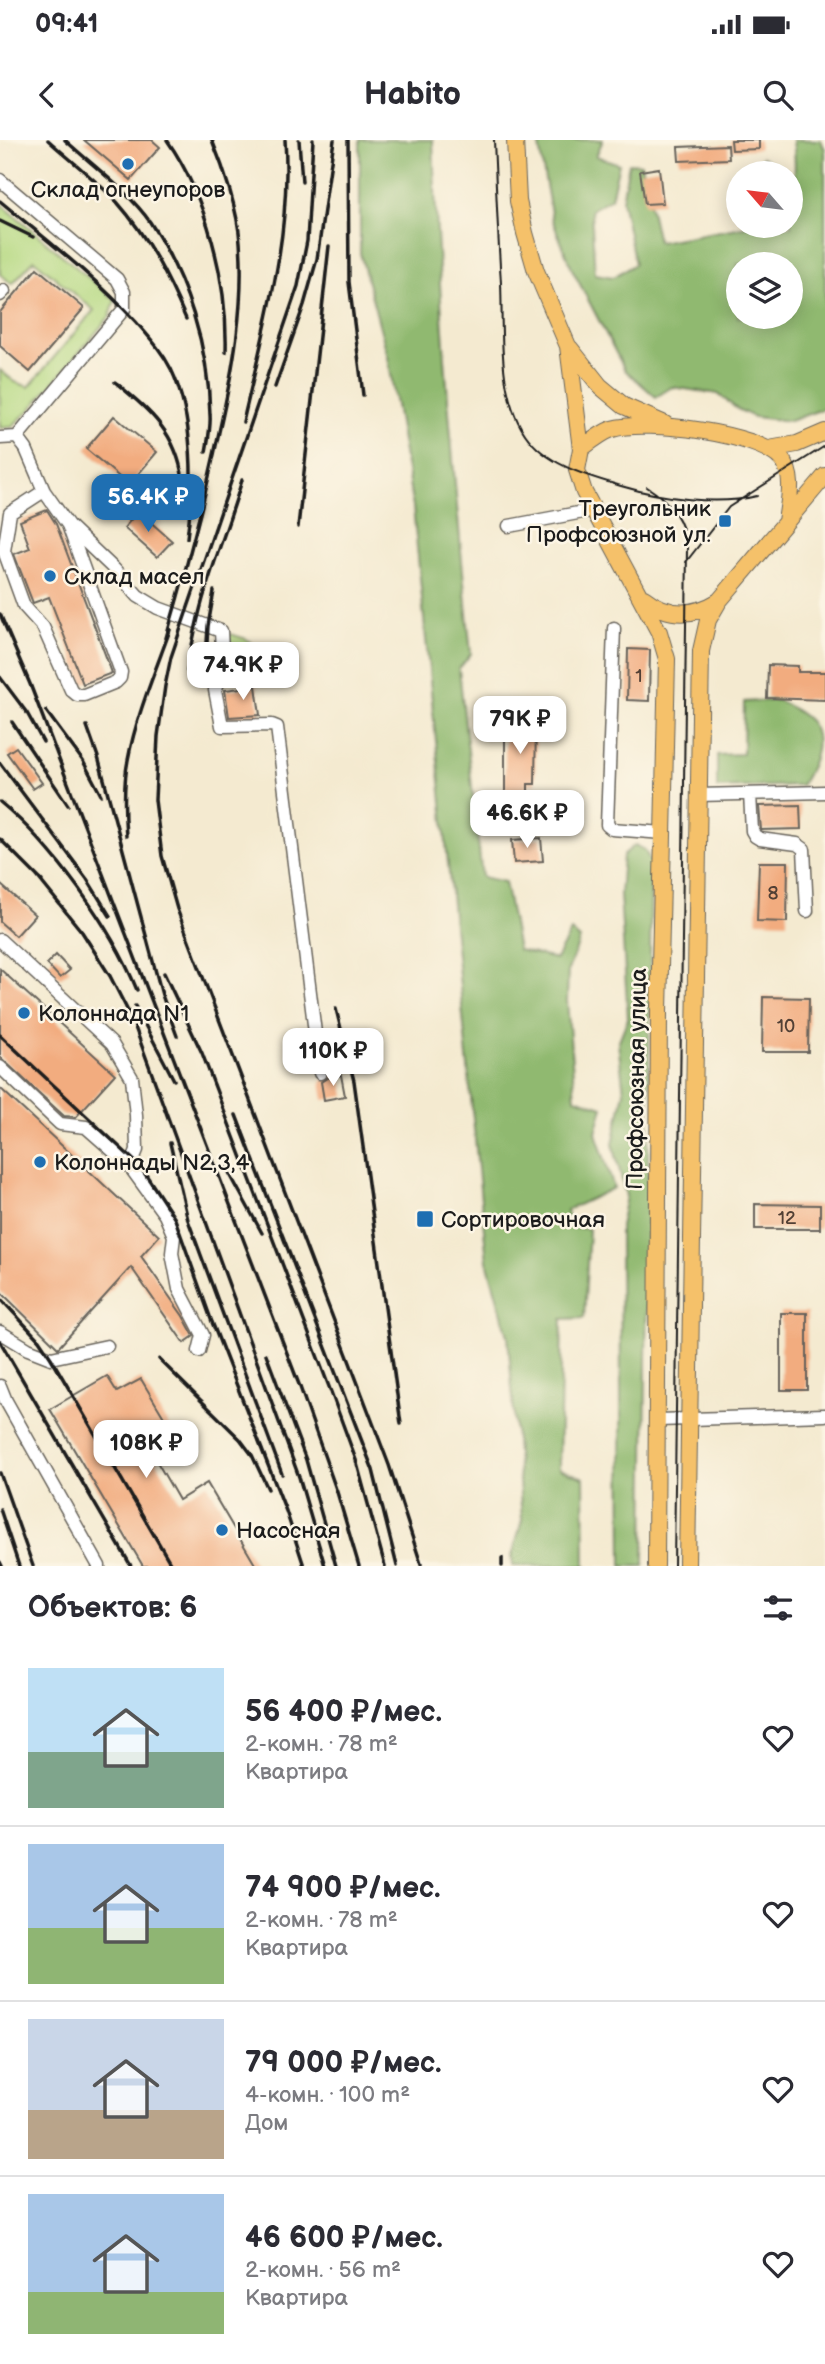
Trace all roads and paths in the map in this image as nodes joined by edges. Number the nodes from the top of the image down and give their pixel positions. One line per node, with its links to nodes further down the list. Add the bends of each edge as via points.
1 (515, 140): 3 (main road, via 518,201 525,233)
2 (0, 180): 6 (street, via 117,279 124,292 124,309)
3 (568, 346): 4 (main road, via 600,386 624,406); 8 (main road)
4 (672, 426): 8 (main road, via 613,429); 9 (main road, via 738,438)
5 (825, 432): 9 (main road)
6 (17, 437): 7 (street); 11 (street)
7 (0, 439)
8 (581, 449): 12 (main road, via 577,470)
9 (769, 449): 13 (main road, via 789,471)
10 (825, 476): 13 (main road)
11 (44, 491): 14 (street); 14 (street, via 10,513 4,551 24,606 43,627 71,690 84,695 116,682 121,672)
12 (594, 510): 15 (street); 16 (main road)
13 (786, 522): 17 (main road)
14 (68, 525): 26 (street, via 138,596 173,614 220,629 223,672 215,690 222,726 277,727)
15 (509, 526)
16 (642, 597): 17 (main road, via 655,607 682,613 701,612); 22 (main road, Профсоюзная улица, via 667,659)
17 (719, 601): 20 (main road, via 708,620 701,651)
18 (614, 628): 22 (street, via 607,825)
19 (825, 792): 21 (street)
20 (698, 794): 21 (street); 34 (main road)
21 (750, 794): 23 (street, via 755,836 804,849)
22 (663, 833): 33 (main road, Профсоюзная улица)
23 (807, 911)
24 (0, 940): 27 (street, via 112,1044 132,1078 137,1150)
25 (0, 1067): 27 (street, via 60,1124 86,1127)
26 (320, 1073)
27 (128, 1164): 30 (street, via 165,1215 174,1236 178,1289 203,1335)
28 (0, 1332): 29 (street, via 51,1357)
29 (107, 1346)
30 (199, 1351)
31 (0, 1386): 35 (street)
32 (825, 1415): 34 (street)
33 (657, 1420): 34 (street); 36 (main road, Профсоюзная улица)
34 (689, 1421): 37 (main road)
35 (99, 1566)
36 (656, 1566)
37 (687, 1566)

